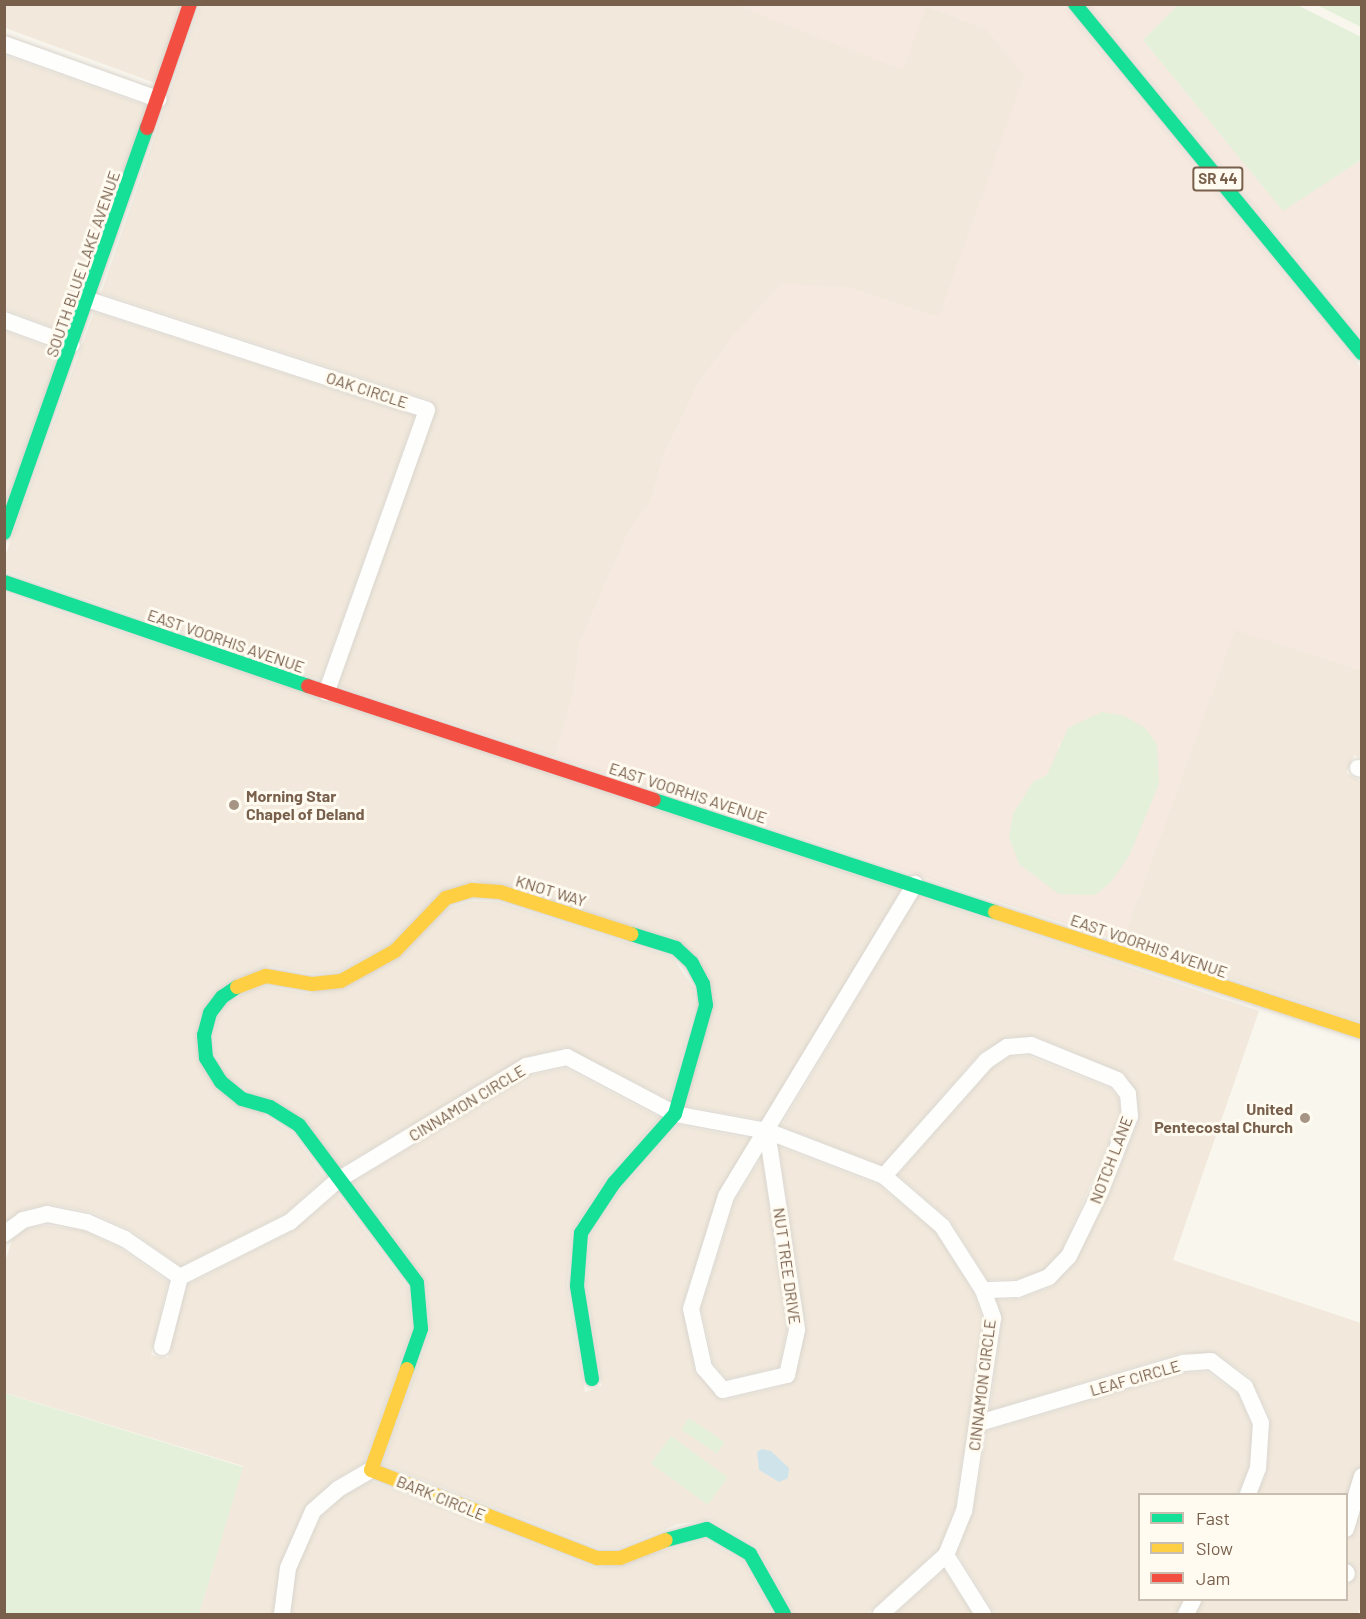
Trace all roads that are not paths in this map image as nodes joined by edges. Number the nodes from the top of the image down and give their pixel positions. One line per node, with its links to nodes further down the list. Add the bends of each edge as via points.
1 (190, 4): 4 (street, SOUTH BLUE LAKE AVENUE)
2 (1075, 4): 8 (street, SR 44)
3 (4, 44): 4 (street)
4 (158, 99): 5 (street, SOUTH BLUE LAKE AVENUE)
5 (89, 300): 7 (street, SOUTH BLUE LAKE AVENUE); 11 (street, OAK CIRCLE, via 427,410)
6 (4, 320): 7 (street)
7 (72, 345): 9 (street, SOUTH BLUE LAKE AVENUE)
8 (1362, 353)
9 (4, 533)
10 (4, 582): 11 (street, EAST VOORHIS AVENUE)
11 (326, 693): 12 (street, EAST VOORHIS AVENUE)
12 (915, 884): 13 (street, EAST VOORHIS AVENUE); 15 (street, NUT TREE DRIVE)
13 (1362, 1032)
14 (675, 1114): 15 (street, CINNAMON CIRCLE); 17 (street, CINNAMON CIRCLE, via 567,1057 526,1066); 17 (street, KNOT WAY, via 706,1005 703,984 692,963 676,948 500,892 472,890 446,898 395,951 341,981 312,984 266,976 245,981 222,997 210,1013 204,1035 206,1058 220,1082 242,1099 270,1107 299,1125); 22 (street, KNOT WAY, via 614,1183 581,1233 577,1286)
15 (767, 1131): 15 (street, NUT TREE DRIVE, via 726,1196 691,1309 704,1368 723,1390 787,1375 797,1330); 16 (street, CINNAMON CIRCLE)
16 (884, 1176): 20 (street, CINNAMON CIRCLE, via 942,1226); 20 (street, NOTCH LANE, via 986,1061 1007,1047 1031,1045 1117,1080 1128,1094 1131,1116 1069,1257 1049,1277 1017,1289)
17 (338, 1180): 19 (street, CINNAMON CIRCLE, via 290,1222); 24 (street, via 417,1283 421,1329)
18 (4, 1234): 19 (street, via 23,1220 47,1214 87,1222 125,1239)
19 (180, 1277): 21 (street)
20 (983, 1290): 23 (street, CINNAMON CIRCLE, via 993,1318)
21 (162, 1347)
22 (592, 1379)
23 (979, 1423): 26 (street, LEAF CIRCLE, via 1183,1363 1211,1361 1245,1387 1262,1423 1258,1468); 28 (street, CINNAMON CIRCLE, via 964,1511)
24 (371, 1470): 29 (street, via 338,1489 313,1511 288,1568); 30 (street, BARK CIRCLE, via 597,1558 620,1558 680,1534 707,1529 750,1554)
25 (1362, 1476): 27 (street)
26 (1248, 1493)
27 (1348, 1525)
28 (946, 1555): 31 (street); 32 (street)
29 (282, 1614)
30 (783, 1614)
31 (881, 1614)
32 (983, 1614)

